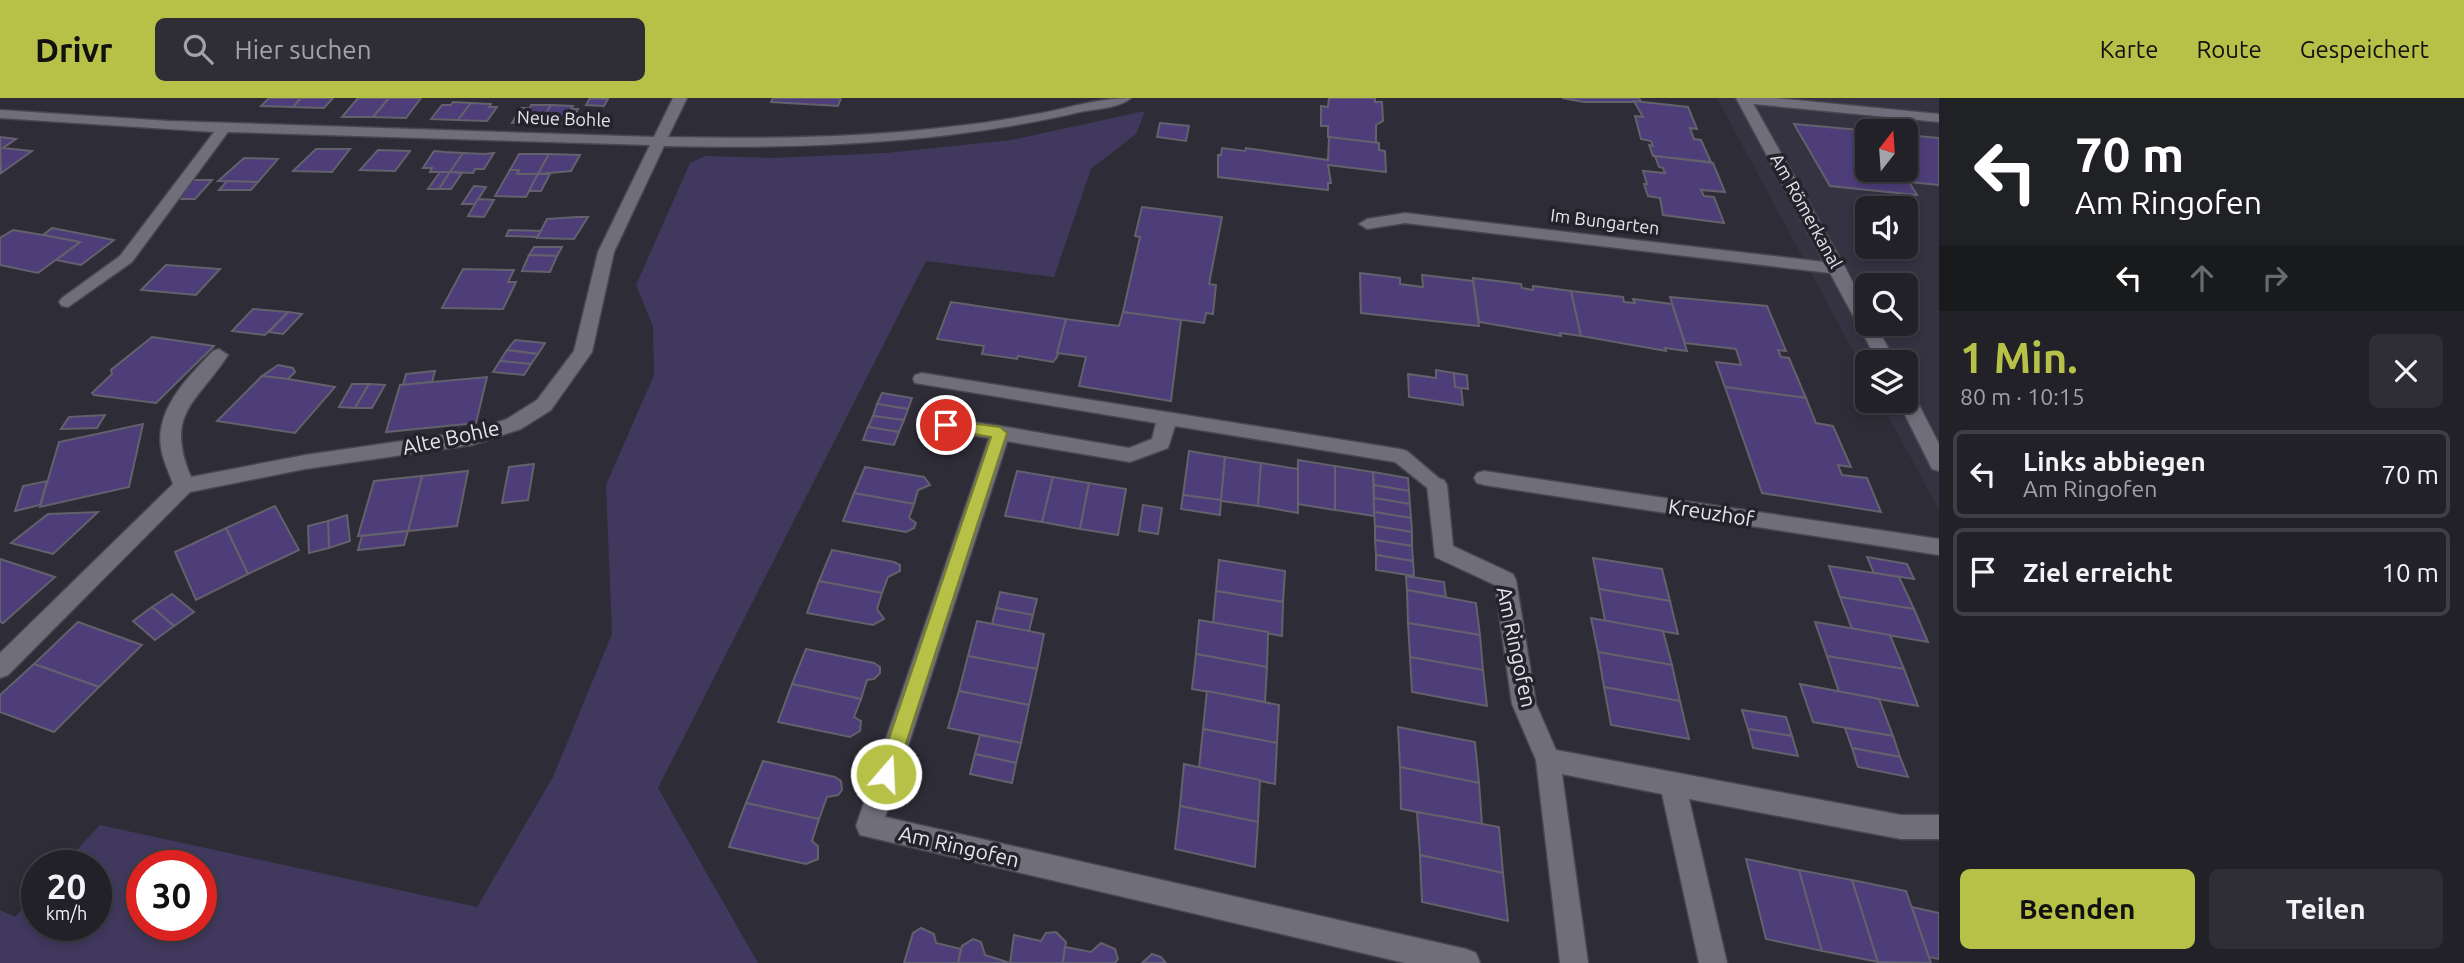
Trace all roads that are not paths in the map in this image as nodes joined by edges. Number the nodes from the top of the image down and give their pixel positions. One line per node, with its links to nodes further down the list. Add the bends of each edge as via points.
1 (680, 98): 7 (street, Alte Bohle)
2 (1124, 98): 7 (street, Neue Bohle, via 1011,124 933,135 847,142)
3 (1743, 98): 5 (street); 9 (street, Am Römerkanal)
4 (0, 114): 6 (street, Neue Bohle)
5 (1939, 118)
6 (225, 126): 7 (street, Neue Bohle); 10 (street, via 126,259)
7 (660, 141): 20 (street, Alte Bohle, via 606,252 583,352 544,405 514,424 472,438 305,462)
8 (1367, 224): 9 (street, Im Bungarten, via 1405,218)
9 (1838, 269): 11 (street, Am Römerkanal)
10 (68, 302)
11 (1881, 350)
12 (219, 355): 20 (street, via 174,414 170,444)
13 (922, 379): 15 (street)
14 (1914, 413): 18 (street)
15 (1167, 419): 17 (street, via 1161,443 1130,455); 23 (street, Am Ringofen, via 1401,456 1437,485 1443,551 1505,580 1524,704)
16 (946, 425): 17 (street)
17 (1000, 433): 26 (street, Am Ringofen, via 869,826)
18 (1939, 464)
19 (1484, 478): 21 (street, Kreuzhof)
20 (184, 486): 22 (street)
21 (1939, 547)
22 (0, 668)
23 (1548, 760): 24 (street); 27 (street, Am Ringofen)
24 (1673, 784): 25 (street, via 1901,827); 28 (street)
25 (1939, 827)
26 (1466, 963)
27 (1574, 963)
28 (1713, 963)

